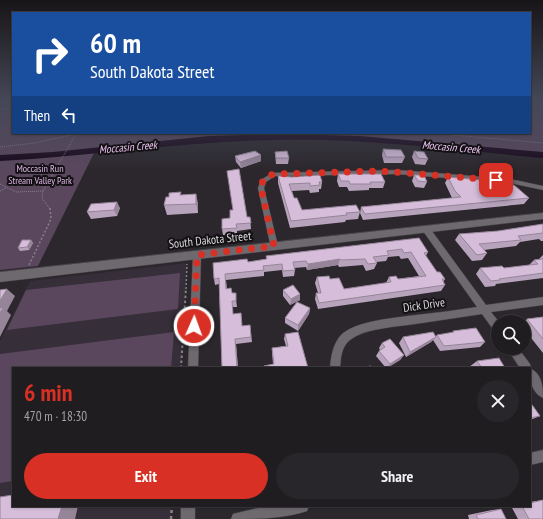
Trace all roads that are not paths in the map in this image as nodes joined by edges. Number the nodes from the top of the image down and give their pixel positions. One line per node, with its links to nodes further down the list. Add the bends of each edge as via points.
1 (543, 188): 4 (street, via 510,181 392,172 274,174 263,180 261,188)
2 (543, 216): 3 (street, South Dakota Street)
3 (426, 229): 4 (street, South Dakota Street); 8 (street)
4 (274, 246): 5 (street, South Dakota Street)
5 (192, 256): 6 (street, South Dakota Street); 11 (street)
6 (0, 277)
7 (543, 301): 8 (street, Dick Drive)
8 (484, 310): 9 (street); 12 (street, Dick Drive, via 362,329 348,334 335,353)
9 (491, 320)
10 (517, 355): 13 (street)
11 (193, 367)
12 (334, 367)
13 (525, 367)
14 (531, 375): 15 (street)
15 (543, 392)
16 (543, 456): 17 (street)
17 (531, 459)
18 (188, 507): 20 (street)
19 (297, 507): 21 (street)
20 (188, 519)
21 (238, 519)

